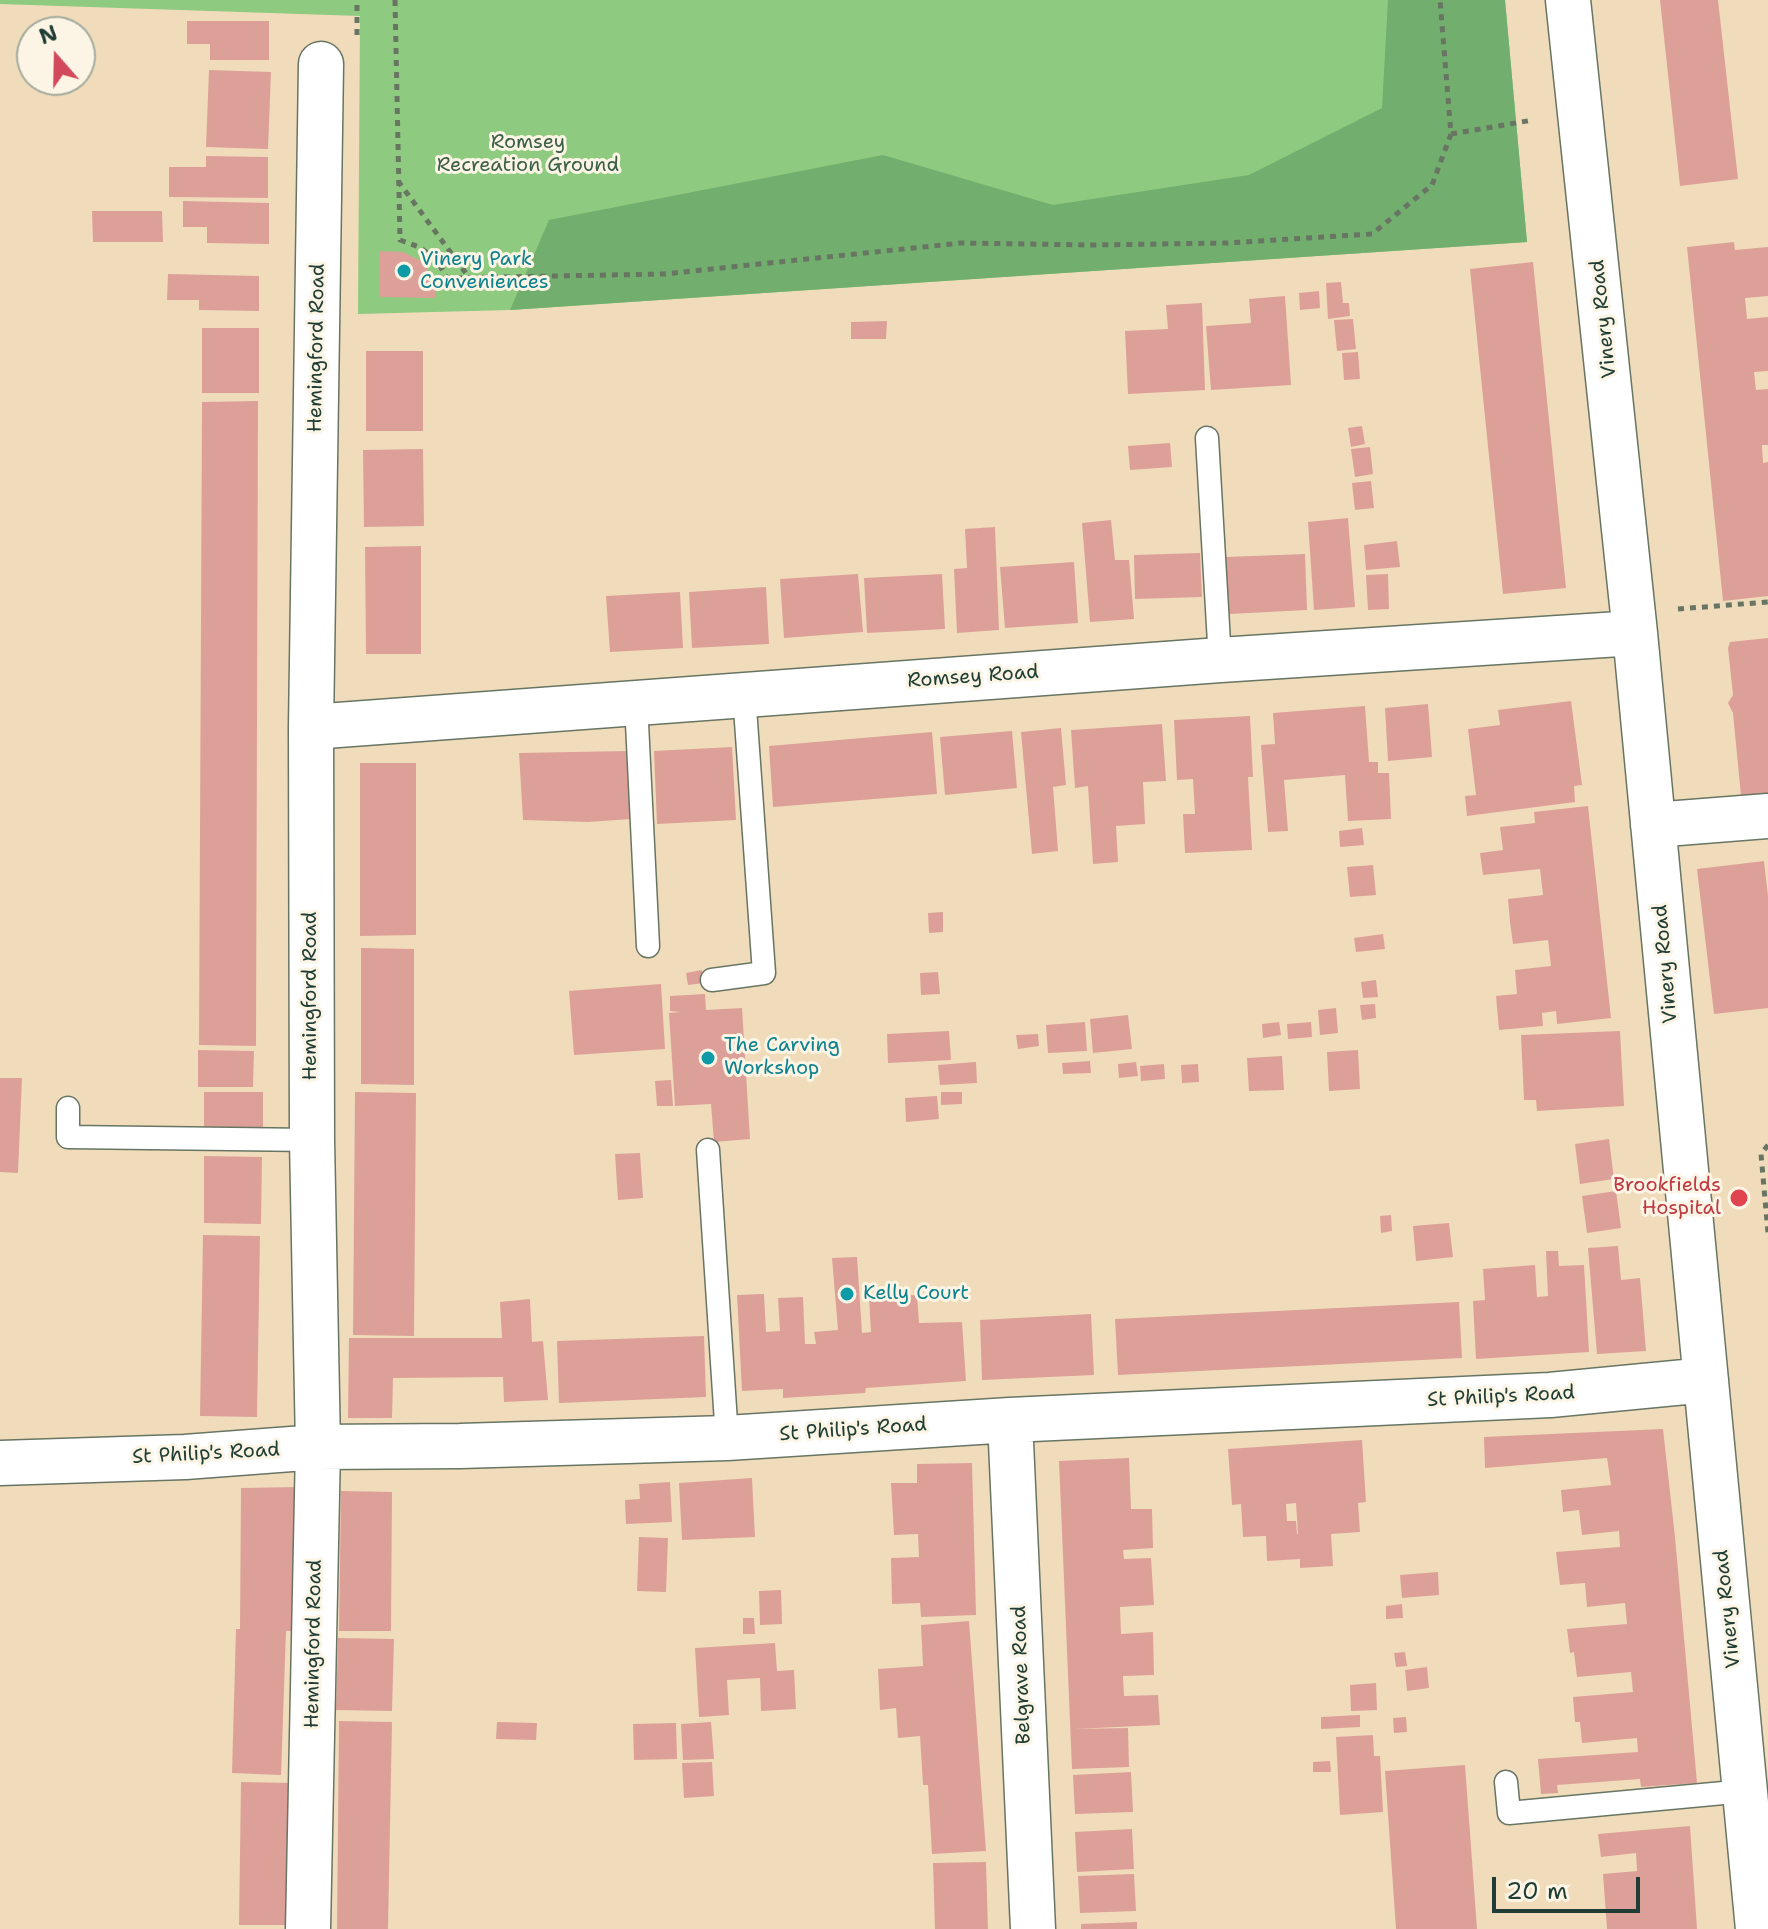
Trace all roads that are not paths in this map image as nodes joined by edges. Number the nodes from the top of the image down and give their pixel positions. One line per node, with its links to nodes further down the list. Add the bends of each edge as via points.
1 (1568, 0): 4 (street, Vinery Road)
2 (321, 64): 8 (street, Hemingford Road)
3 (1207, 438): 5 (lane)
4 (1634, 623): 5 (street, Romsey Road); 10 (street, Vinery Road)
5 (1220, 660): 6 (street, Romsey Road)
6 (744, 694): 7 (street, Romsey Road); 12 (lane, via 764,973)
7 (636, 703): 8 (street, Romsey Road); 11 (lane)
8 (311, 727): 14 (street, Hemingford Road)
9 (1768, 816): 10 (street)
10 (1653, 825): 16 (street, Vinery Road)
11 (648, 946)
12 (712, 980)
13 (68, 1108): 14 (lane, via 68,1137)
14 (312, 1140): 19 (street, Hemingford Road)
15 (708, 1150): 18 (lane)
16 (1706, 1380): 17 (street, St Philip's Road, via 1550,1395); 22 (street, Vinery Road)
17 (1010, 1420): 18 (street, St Philip's Road); 24 (street, Belgrave Road)
18 (727, 1438): 19 (street, St Philip's Road, via 460,1446)
19 (318, 1462): 20 (street, St Philip's Road, via 185,1457); 23 (street, Hemingford Road)
20 (0, 1463)
21 (1506, 1782): 22 (lane, via 1509,1813)
22 (1745, 1791): 25 (street, Vinery Road)
23 (308, 1929)
24 (1033, 1929)
25 (1758, 1929)

